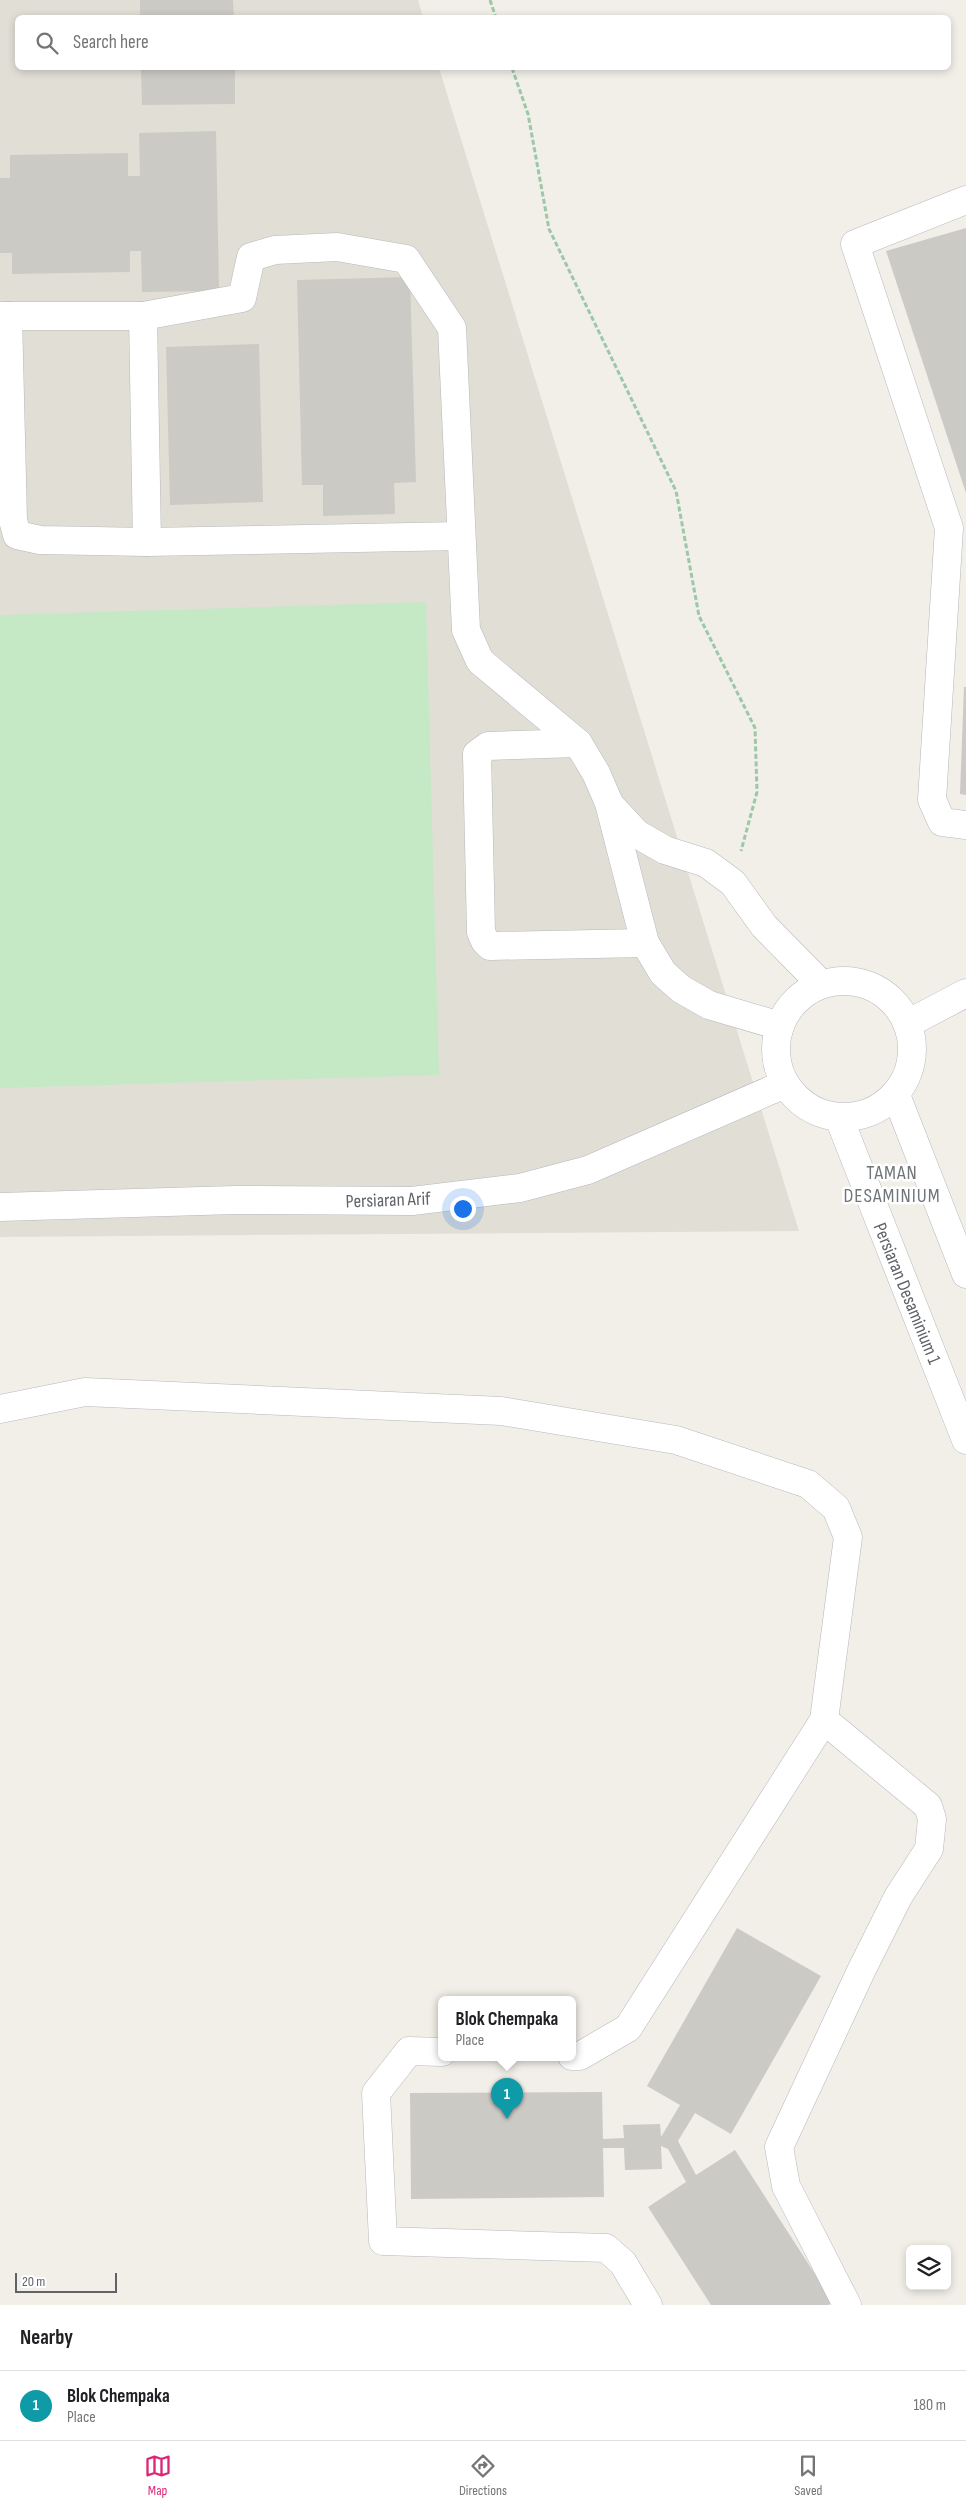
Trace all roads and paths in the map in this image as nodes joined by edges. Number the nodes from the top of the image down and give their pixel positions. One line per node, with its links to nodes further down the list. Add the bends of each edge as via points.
1 (490, 0): 2 (path)
2 (495, 15)
3 (513, 70): 12 (path, via 528,114 549,229 676,491 699,616 755,728 757,792)
4 (966, 200): 11 (street, via 855,244 949,528 932,800 942,822)
5 (4, 316): 6 (street); 8 (street, via 13,520 17,535 40,540)
6 (142, 316): 7 (street, via 242,298 251,257 275,250 337,246 406,259 452,328); 8 (street)
7 (461, 536): 8 (street); 9 (street, via 466,630 480,661)
8 (147, 542)
9 (578, 743): 10 (street, via 596,773); 13 (street, via 488,746 477,754 481,932 490,946)
10 (608, 803): 12 (street, via 637,834 665,850 706,863); 13 (street)
11 (966, 825)
12 (733, 883): 14 (street, via 764,926)
13 (645, 943): 17 (street, via 663,973 681,989 708,1005)
14 (821, 984): 16 (street, via 862,983 882,991 897,1005); 17 (street, via 794,1003)
15 (966, 993): 16 (street)
16 (907, 1024): 19 (street, via 912,1042 911,1061 906,1079)
17 (780, 1026): 18 (street, via 776,1045 778,1066)
18 (786, 1084): 20 (street, via 799,1101 818,1113); 21 (street, Persiaran Arif, via 588,1170 520,1188 412,1201 235,1200)
19 (896, 1095): 20 (street, via 879,1108 859,1116); 22 (street)
20 (838, 1118): 24 (street, Persiaran Desaminium 1)
21 (0, 1207)
22 (966, 1274)
23 (0, 1409): 25 (street, via 85,1392 501,1411 676,1440 808,1484 836,1508 848,1537)
24 (966, 1440)
25 (824, 1720): 27 (street, via 628,2028); 29 (street, via 928,1806 932,1820 929,1849 898,1897 779,2146 786,2186)
26 (438, 2052): 28 (street, via 409,2052 376,2094 383,2241 606,2248 623,2263)
27 (576, 2056)
28 (648, 2305)
29 (847, 2305)

